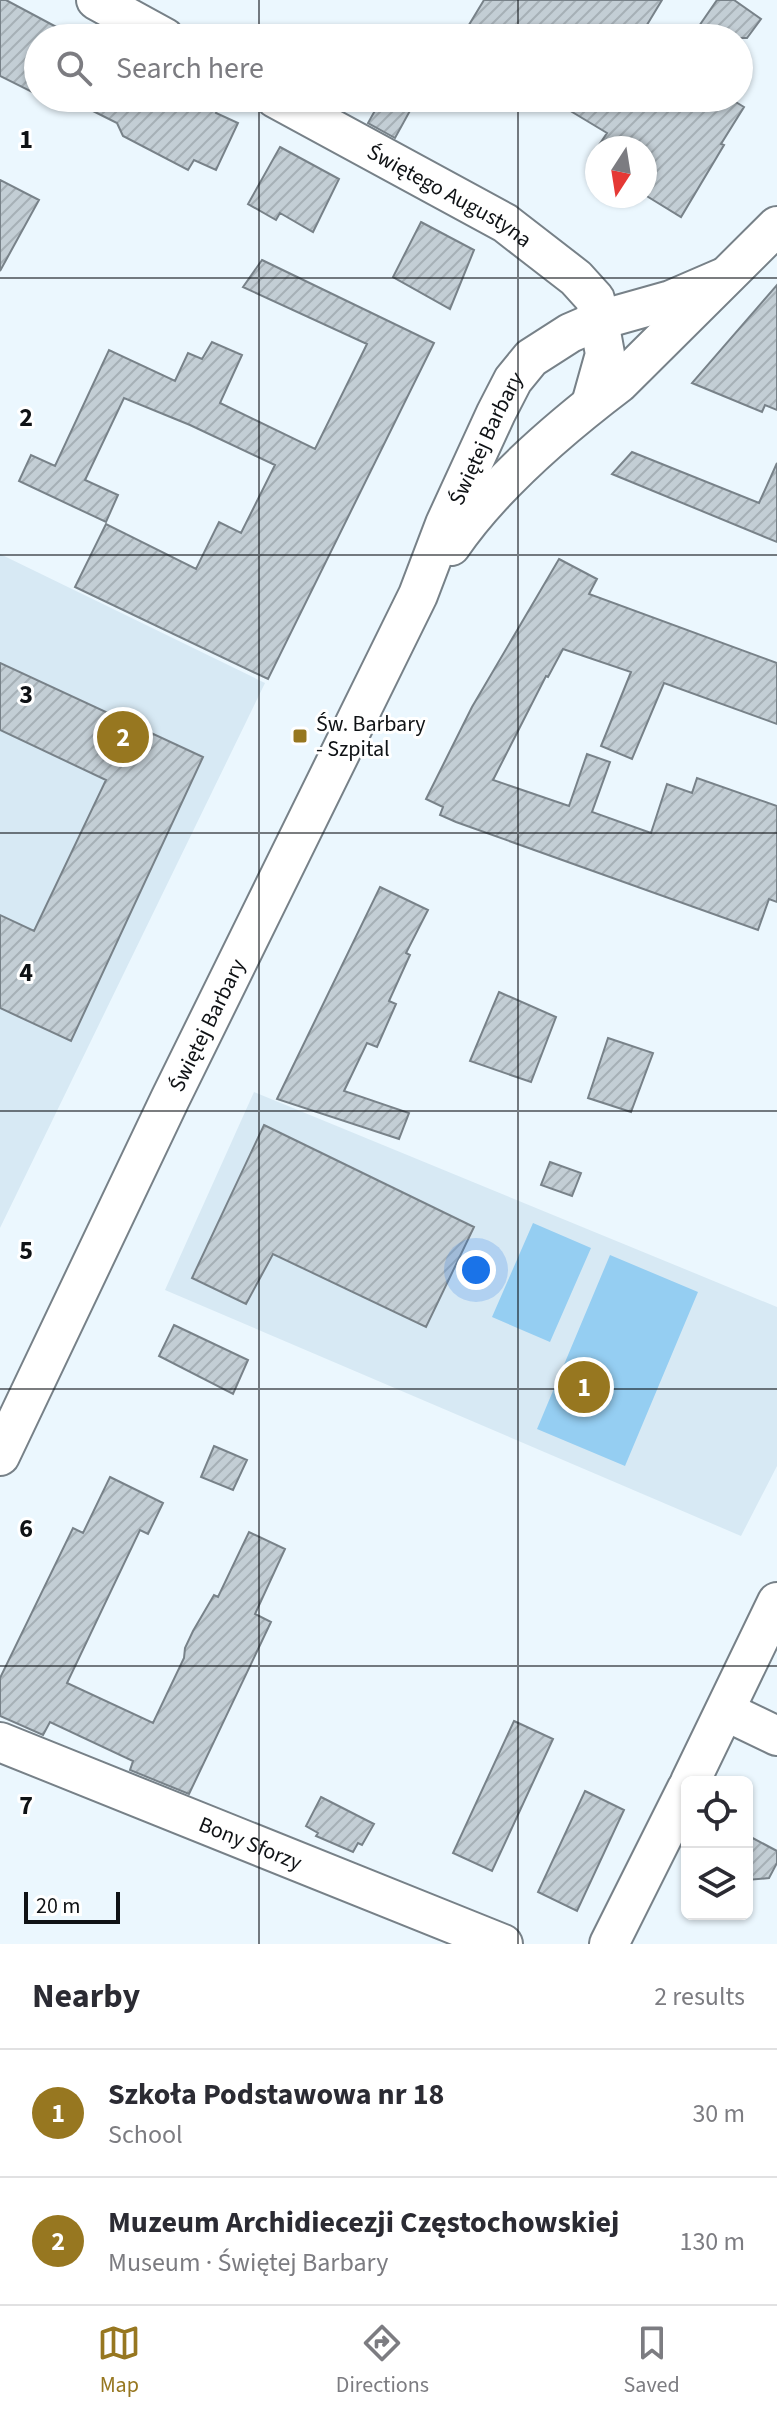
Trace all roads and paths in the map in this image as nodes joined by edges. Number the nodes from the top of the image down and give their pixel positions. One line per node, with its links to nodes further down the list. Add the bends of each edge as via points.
1 (96, 0): 2 (street)
2 (140, 24)
3 (301, 112): 6 (street, Świętego Augustyna, via 505,223 576,278 595,299)
4 (777, 226): 5 (street, Świętej Barbary)
5 (722, 278): 6 (street, Świętej Barbary, via 671,300); 7 (street, Świętej Barbary, via 619,383)
6 (600, 320): 7 (street, via 605,354); 8 (street, Świętej Barbary, via 531,358 513,380)
7 (591, 404): 8 (street, Świętej Barbary, via 501,485)
8 (418, 595): 9 (street, Świętej Barbary)
9 (0, 1456)
10 (777, 1602): 11 (street)
11 (725, 1711): 12 (street); 14 (street)
12 (777, 1736)
13 (0, 1742): 16 (street, Bony Sforzy)
14 (693, 1776)
15 (681, 1800): 17 (street)
16 (503, 1944)
17 (609, 1944)

